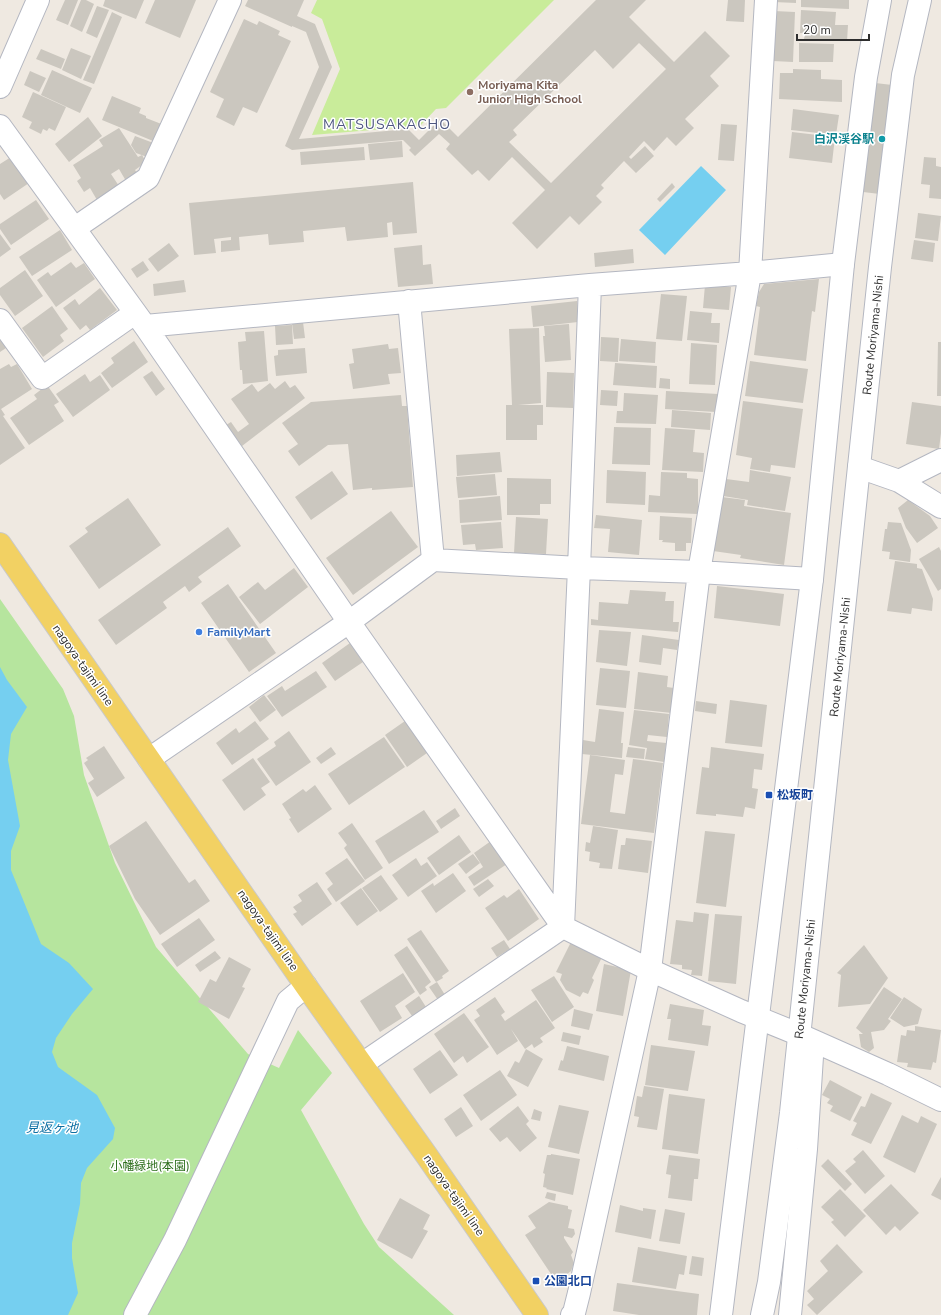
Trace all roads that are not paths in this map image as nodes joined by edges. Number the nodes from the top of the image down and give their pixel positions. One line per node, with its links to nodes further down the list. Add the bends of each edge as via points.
1 (38, 0): 6 (street)
2 (230, 0): 8 (street, via 148,178)
3 (766, 0): 10 (street)
4 (880, 0): 9 (street, via 866,76)
5 (920, 0): 16 (street, Route Moriyama-Nishi, via 903,75)
6 (0, 87)
7 (0, 126): 8 (street)
8 (75, 228): 13 (street)
9 (843, 264): 10 (street); 23 (street)
10 (750, 273): 11 (street); 22 (street)
11 (590, 285): 12 (street); 21 (street)
12 (409, 301): 13 (street); 20 (street)
13 (140, 319): 14 (street, via 42,378); 24 (street)
14 (0, 320)
15 (941, 460): 17 (street)
16 (859, 467): 17 (street); 30 (street, Route Moriyama-Nishi, via 805,982)
17 (900, 482): 18 (street)
18 (941, 507)
19 (0, 544): 25 (main road, nagoya-tajimi line)
20 (433, 560): 21 (street); 24 (street)
21 (579, 568): 22 (street); 26 (street)
22 (699, 572): 23 (street); 27 (street)
23 (812, 579): 29 (street)
24 (349, 622): 25 (street); 26 (street)
25 (149, 760): 28 (main road, nagoya-tajimi line)
26 (563, 927): 27 (street); 31 (street)
27 (650, 970): 29 (street); 35 (street)
28 (306, 986): 31 (main road, nagoya-tajimi line); 33 (street, via 288,1002 175,1240)
29 (757, 1018): 30 (street); 36 (street)
30 (806, 1038): 32 (street); 37 (street, Route Moriyama-Nishi, via 791,1113 769,1282); 38 (street, via 806,1149)
31 (362, 1064): 34 (main road, nagoya-tajimi line)
32 (941, 1100)
33 (135, 1315)
34 (537, 1315)
35 (572, 1315)
36 (721, 1315)
37 (762, 1315)
38 (790, 1315)

